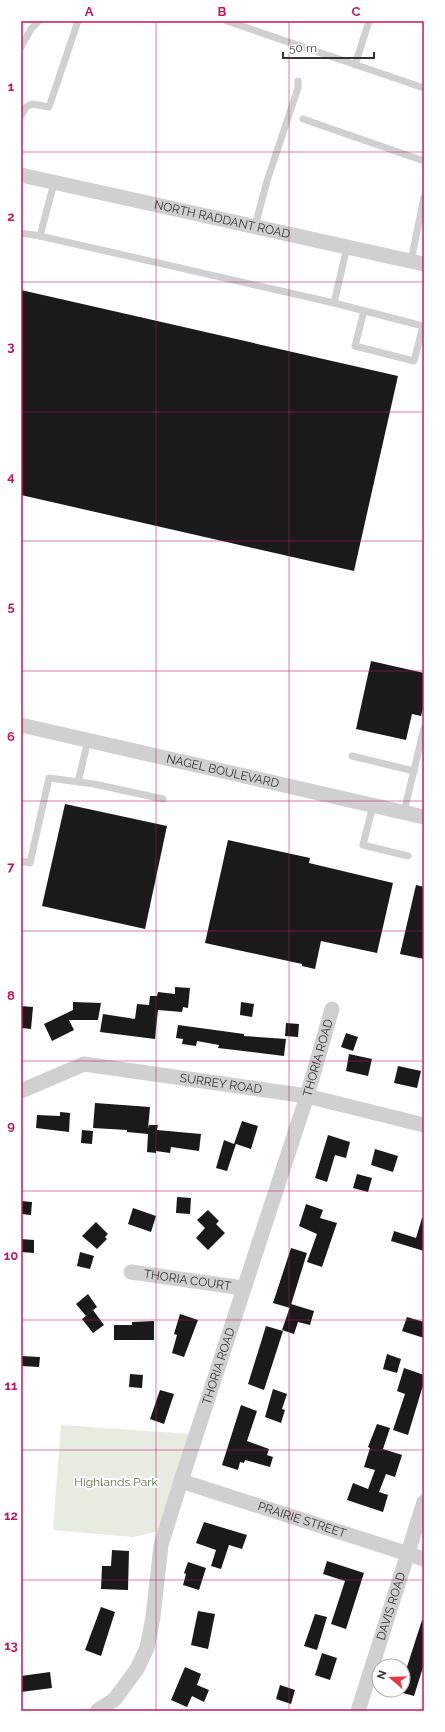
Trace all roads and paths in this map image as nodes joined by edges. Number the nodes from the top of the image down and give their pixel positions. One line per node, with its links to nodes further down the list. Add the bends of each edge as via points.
1 (39, 21): 5 (lane, via 31,29)
2 (78, 21): 9 (lane, via 49,107 32,104 26,107)
3 (227, 21): 6 (lane)
4 (369, 21): 6 (lane)
5 (21, 47)
6 (355, 65): 8 (lane)
7 (298, 81): 15 (lane)
8 (424, 88)
9 (21, 116)
10 (303, 119): 11 (lane)
11 (424, 161)
12 (21, 175): 13 (street, NORTH RADDANT ROAD)
13 (54, 183): 15 (street, NORTH RADDANT ROAD); 17 (lane)
14 (424, 197): 19 (lane)
15 (255, 226): 18 (street, NORTH RADDANT ROAD)
16 (21, 233): 17 (lane)
17 (40, 236): 20 (lane)
18 (347, 247): 19 (street, NORTH RADDANT ROAD); 20 (lane)
19 (418, 262)
20 (334, 303): 21 (lane)
21 (364, 310): 21 (lane, via 423,326 414,362 354,346)
22 (21, 725): 24 (street, NAGEL BOULEVARD)
23 (424, 728): 26 (lane)
24 (88, 740): 27 (lane); 29 (street, NAGEL BOULEVARD)
25 (352, 756): 26 (lane)
26 (414, 770): 30 (lane)
27 (78, 782): 28 (lane); 33 (lane, via 49,778 30,863)
28 (163, 799)
29 (373, 805): 30 (street, NAGEL BOULEVARD); 32 (lane, via 363,845)
30 (404, 812): 31 (street, NAGEL BOULEVARD)
31 (424, 817)
32 (408, 856)
33 (21, 861)
34 (332, 1009): 36 (street, THORIA ROAD)
35 (21, 1091): 36 (street, SURREY ROAD, via 84,1064)
36 (307, 1096): 37 (street, SURREY ROAD); 39 (street, THORIA ROAD)
37 (424, 1125)
38 (131, 1272): 39 (street, THORIA COURT)
39 (244, 1288): 40 (street, THORIA ROAD)
40 (181, 1481): 42 (street, PRAIRIE STREET); 44 (street, THORIA ROAD, via 161,1545 147,1648 137,1669 115,1699)
41 (424, 1502): 42 (street, DAVIS ROAD)
42 (408, 1554): 43 (street, PRAIRIE STREET); 45 (street, DAVIS ROAD)
43 (424, 1559)
44 (97, 1711)
45 (358, 1711)

